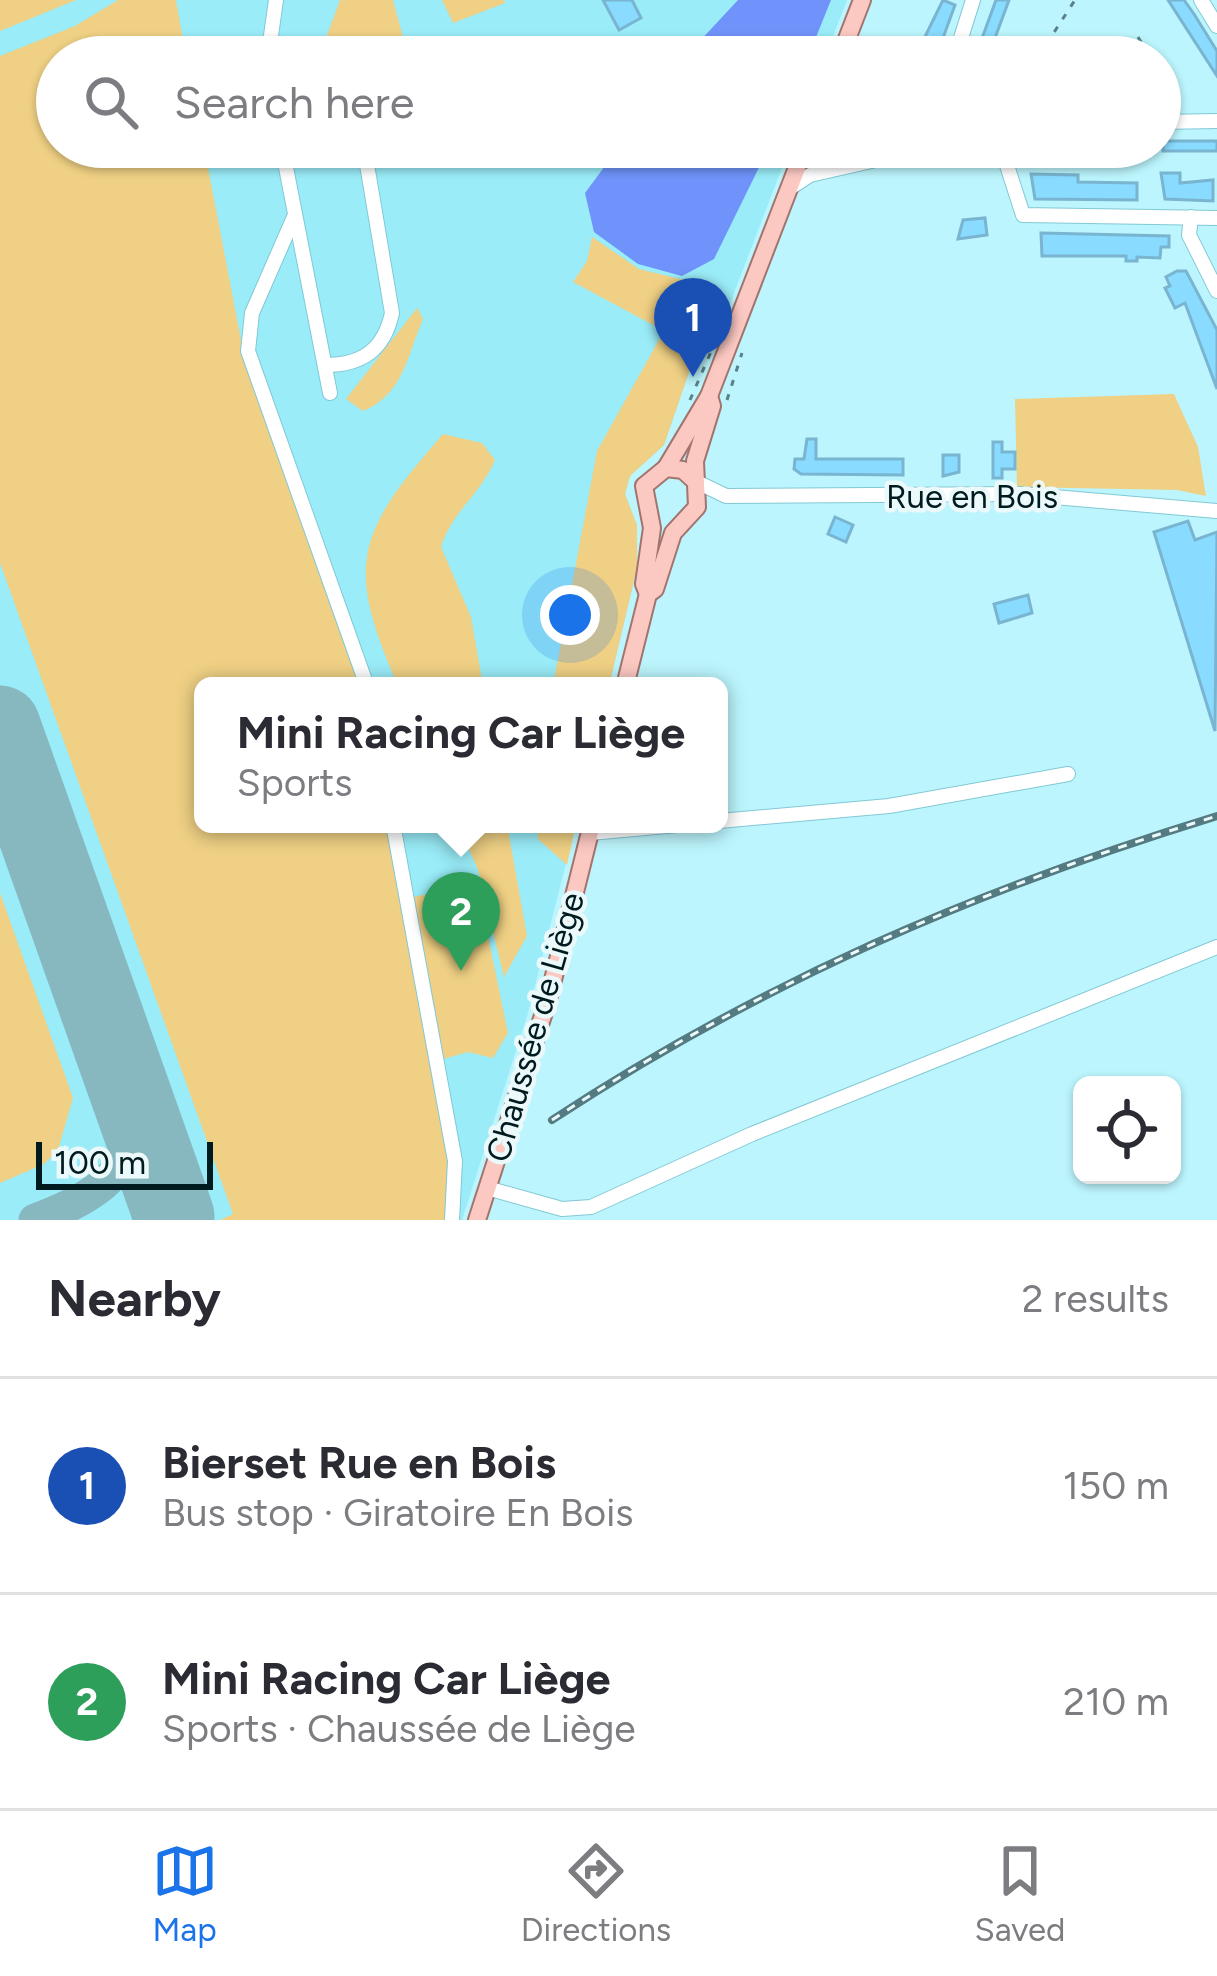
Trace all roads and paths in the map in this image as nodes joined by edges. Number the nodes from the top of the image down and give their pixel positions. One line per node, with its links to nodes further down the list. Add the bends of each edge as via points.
1 (276, 0): 7 (street)
2 (862, 0): 8 (main road)
3 (974, 0): 9 (street)
4 (1076, 0): 10 (path)
5 (1201, 0): 6 (street)
6 (1217, 26)
7 (271, 36)
8 (848, 36)
9 (962, 36)
10 (1052, 36)
11 (1217, 121): 12 (street)
12 (1182, 122)
13 (286, 168): 19 (street)
14 (368, 168): 24 (street, via 392,313 363,360)
15 (797, 168): 18 (main road)
16 (837, 168): 18 (street)
17 (1008, 168): 20 (street, via 1023,215)
18 (789, 190): 26 (main road)
19 (295, 217): 24 (street); 34 (street, via 252,313 248,351)
20 (1191, 217): 21 (street); 22 (street, via 1190,235)
21 (1217, 218)
22 (1217, 291)
23 (742, 347): 26 (path)
24 (325, 365): 25 (street)
25 (330, 393)
26 (716, 403): 27 (main road); 28 (main road)
27 (666, 468): 28 (main road); 31 (main road, via 644,486)
28 (695, 482): 29 (street, Rue en Bois); 32 (main road, via 699,497)
29 (726, 496): 30 (street, Rue en Bois, via 1018,494); 32 (street, Rue en Bois)
30 (1217, 512)
31 (649, 514): 32 (main road, via 665,524); 33 (main road)
32 (687, 518): 33 (main road)
33 (648, 594): 35 (main road)
34 (364, 677)
35 (627, 677)
36 (1068, 774): 37 (street, via 889,806)
37 (728, 820)
38 (395, 833): 42 (street, via 454,1161)
39 (590, 833): 41 (main road, Chaussée de Liège, via 548,1000)
40 (1217, 947): 41 (street, via 752,1134 591,1208 562,1209)
41 (487, 1188): 43 (main road, Chaussée de Liège)
42 (452, 1220)
43 (477, 1220)

